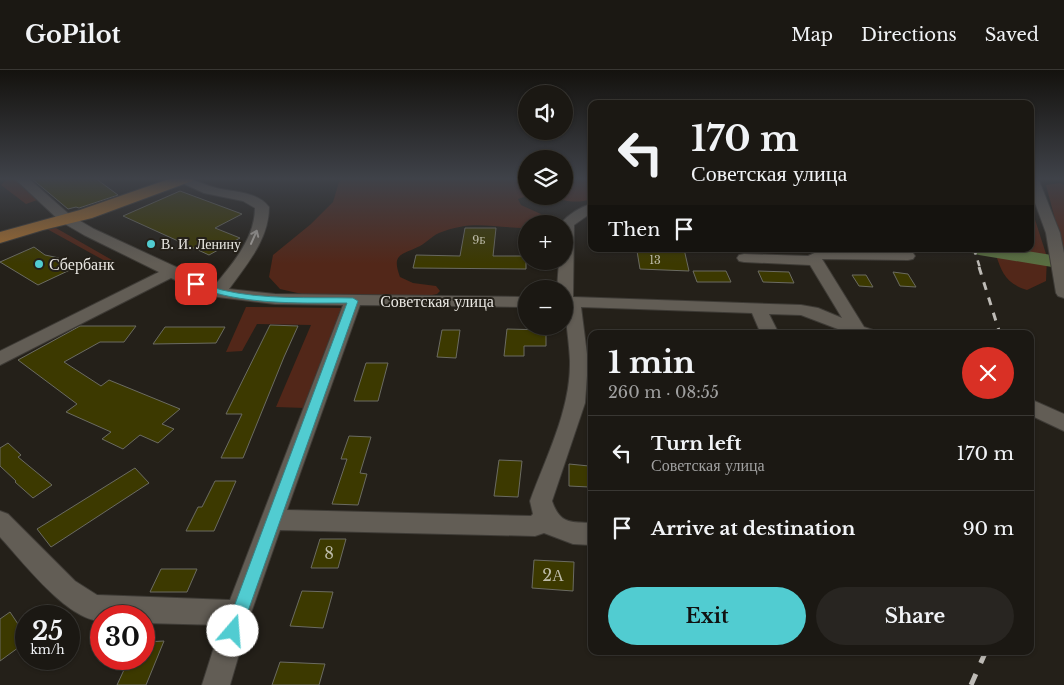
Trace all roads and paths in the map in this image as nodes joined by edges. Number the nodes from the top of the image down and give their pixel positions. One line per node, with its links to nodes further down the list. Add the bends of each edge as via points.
1 (52, 207): 6 (street, Советская улица)
2 (107, 207): 6 (main road)
3 (262, 207): 14 (street, one-way to 3, via 250,246 262,216)
4 (1043, 207): 11 (street, via 1053,233)
5 (588, 210): 13 (street, via 567,224)
6 (65, 218): 7 (main road); 12 (street, Советская улица)
7 (0, 238)
8 (908, 256): 10 (street, via 821,254 815,257)
9 (744, 258): 10 (street)
10 (815, 261): 22 (street)
11 (1058, 262): 15 (street)
12 (171, 272): 14 (street, Советская улица); 24 (street)
13 (567, 280)
14 (218, 292): 16 (street, Советская улица, via 276,300)
15 (1064, 293)
16 (353, 301): 17 (street, Советская улица); 28 (street)
17 (518, 302)
18 (573, 302): 19 (street)
19 (757, 307): 20 (street); 21 (street, via 812,312)
20 (768, 330)
21 (858, 330)
22 (862, 330)
23 (573, 332): 27 (street, via 579,362 575,403 541,501)
24 (0, 359)
25 (1034, 408): 26 (street)
26 (1064, 422)
27 (546, 518): 28 (street, via 535,526); 30 (street, via 554,527)
28 (272, 520): 31 (street)
29 (0, 521): 31 (street, via 66,590 93,608)
30 (588, 534)
31 (238, 613): 32 (street)
32 (216, 685)

